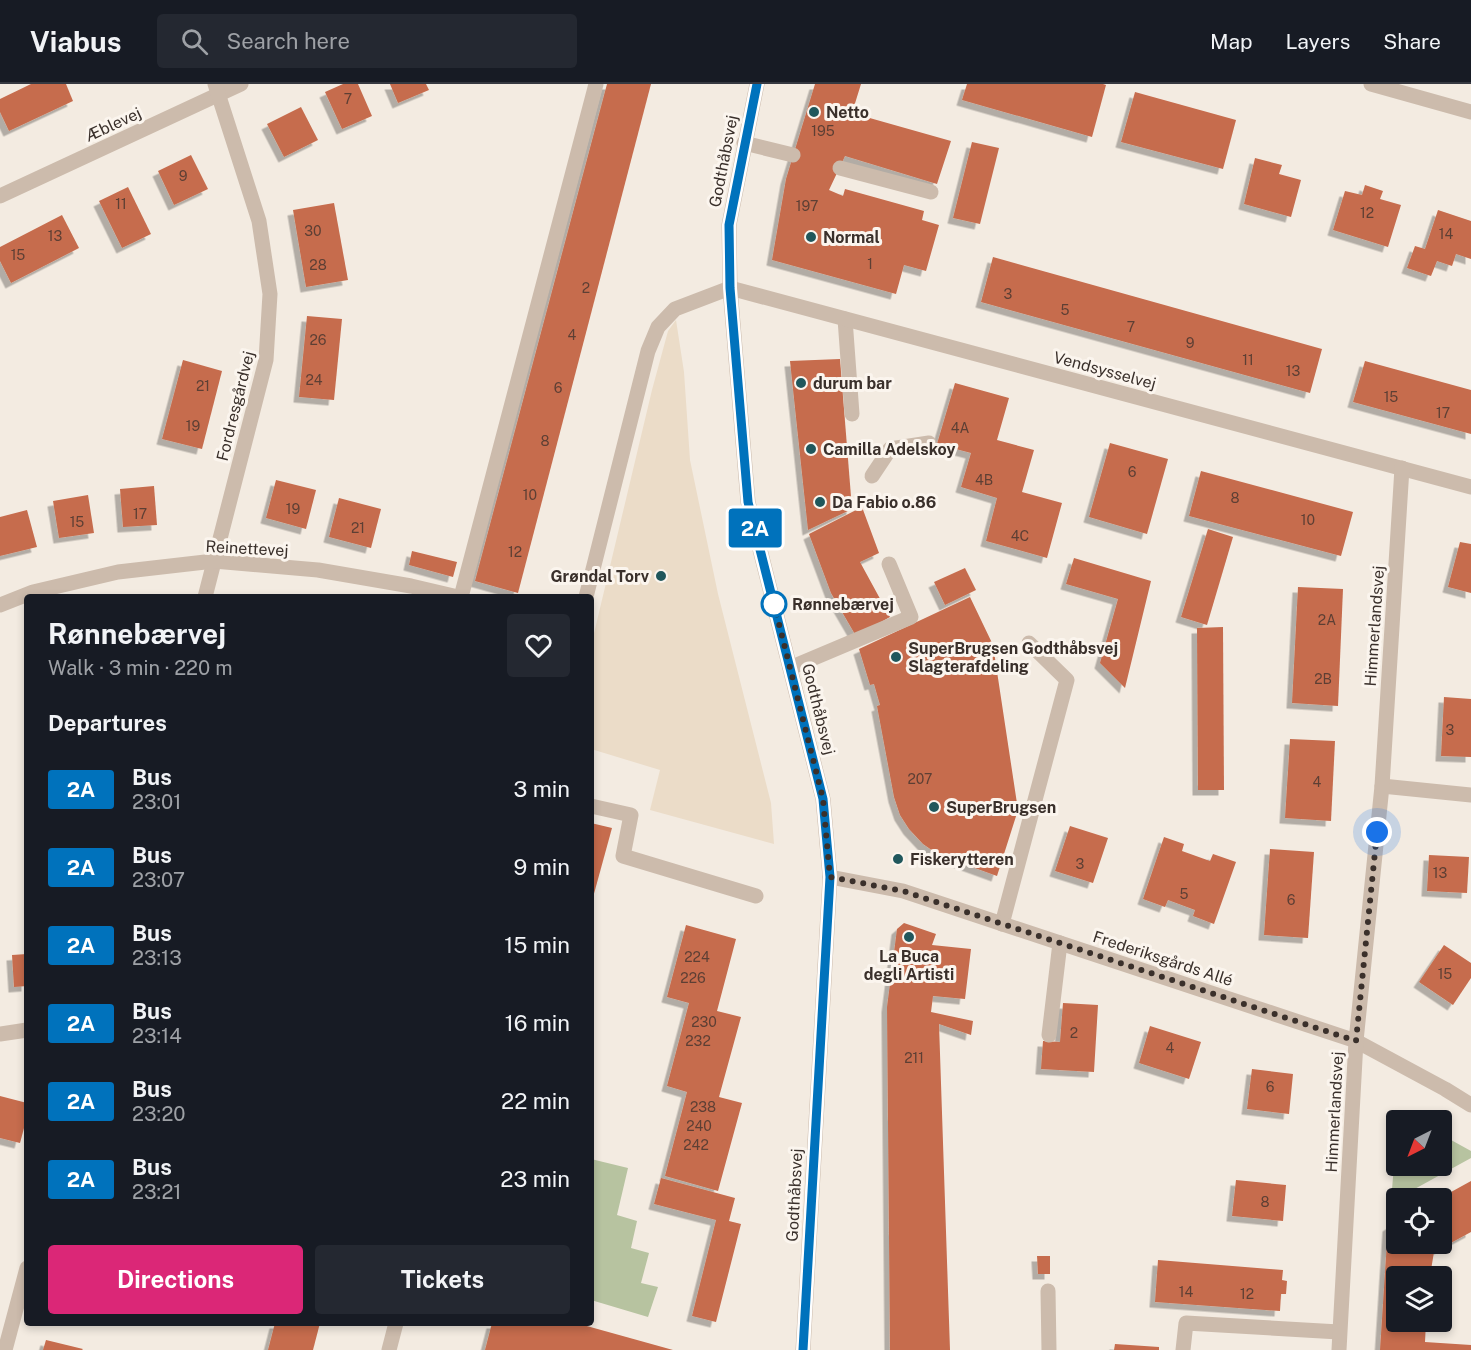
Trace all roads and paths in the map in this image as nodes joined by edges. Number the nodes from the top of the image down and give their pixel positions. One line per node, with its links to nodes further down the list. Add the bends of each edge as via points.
1 (241, 84): 5 (street, Æblevej)
2 (596, 84): 24 (street)
3 (757, 84): 7 (street, Godthåbsvej)
4 (1371, 84): 6 (street)
5 (217, 89): 11 (street, Æblevej); 19 (street, Fordresgårdvej, via 258,221 270,294 267,360)
6 (1471, 112)
7 (744, 143): 8 (street); 12 (street, Godthåbsvej, via 729,225)
8 (793, 155)
9 (840, 168): 10 (street)
10 (931, 192)
11 (0, 196)
12 (730, 288): 13 (street, Vendsysselvej); 25 (street, via 675,309 658,327 648,351); 29 (street, Godthåbsvej, via 748,502)
13 (845, 319): 14 (street); 16 (street, Vendsysselvej)
14 (852, 414)
15 (929, 443): 17 (street, via 890,449)
16 (1402, 468): 18 (street, Vendsysselvej); 30 (street, Himmerlandsvej)
17 (872, 476)
18 (1471, 487)
19 (214, 561): 21 (street, Reinettevej, via 117,572); 22 (street, Fordresgårdvej); 23 (street, Reinettevej, via 318,570)
20 (889, 564): 29 (street, via 911,617)
21 (28, 594)
22 (206, 594)
23 (447, 594)
24 (461, 594)
25 (587, 594)
26 (24, 596): 27 (street, Reinettevej)
27 (0, 606)
28 (1029, 643): 35 (street, via 1067,680)
29 (790, 668): 33 (street, Godthåbsvej, via 823,799)
30 (1382, 786): 31 (street); 40 (street, Himmerlandsvej)
31 (1471, 795)
32 (594, 807): 34 (street, via 631,815 623,856)
33 (830, 877): 35 (street, Frederiksgårds Allé, via 903,891); 48 (street, Godthåbsvej)
34 (756, 896)
35 (1002, 924): 36 (street, Frederiksgårds Allé)
36 (1060, 943): 39 (street); 40 (street, Frederiksgårds Allé)
37 (24, 1030): 38 (street)
38 (0, 1034)
39 (1049, 1035)
40 (1356, 1041): 41 (street, Frederiksgårds Allé); 45 (street, Himmerlandsvej)
41 (1471, 1106)
42 (24, 1279): 46 (street)
43 (1048, 1291): 49 (street)
44 (395, 1326): 47 (street)
45 (1340, 1332): 50 (street, via 1186,1323); 51 (street, Himmerlandsvej)
46 (5, 1350)
47 (389, 1350)
48 (803, 1350)
49 (1049, 1350)
50 (1183, 1350)
51 (1339, 1350)

